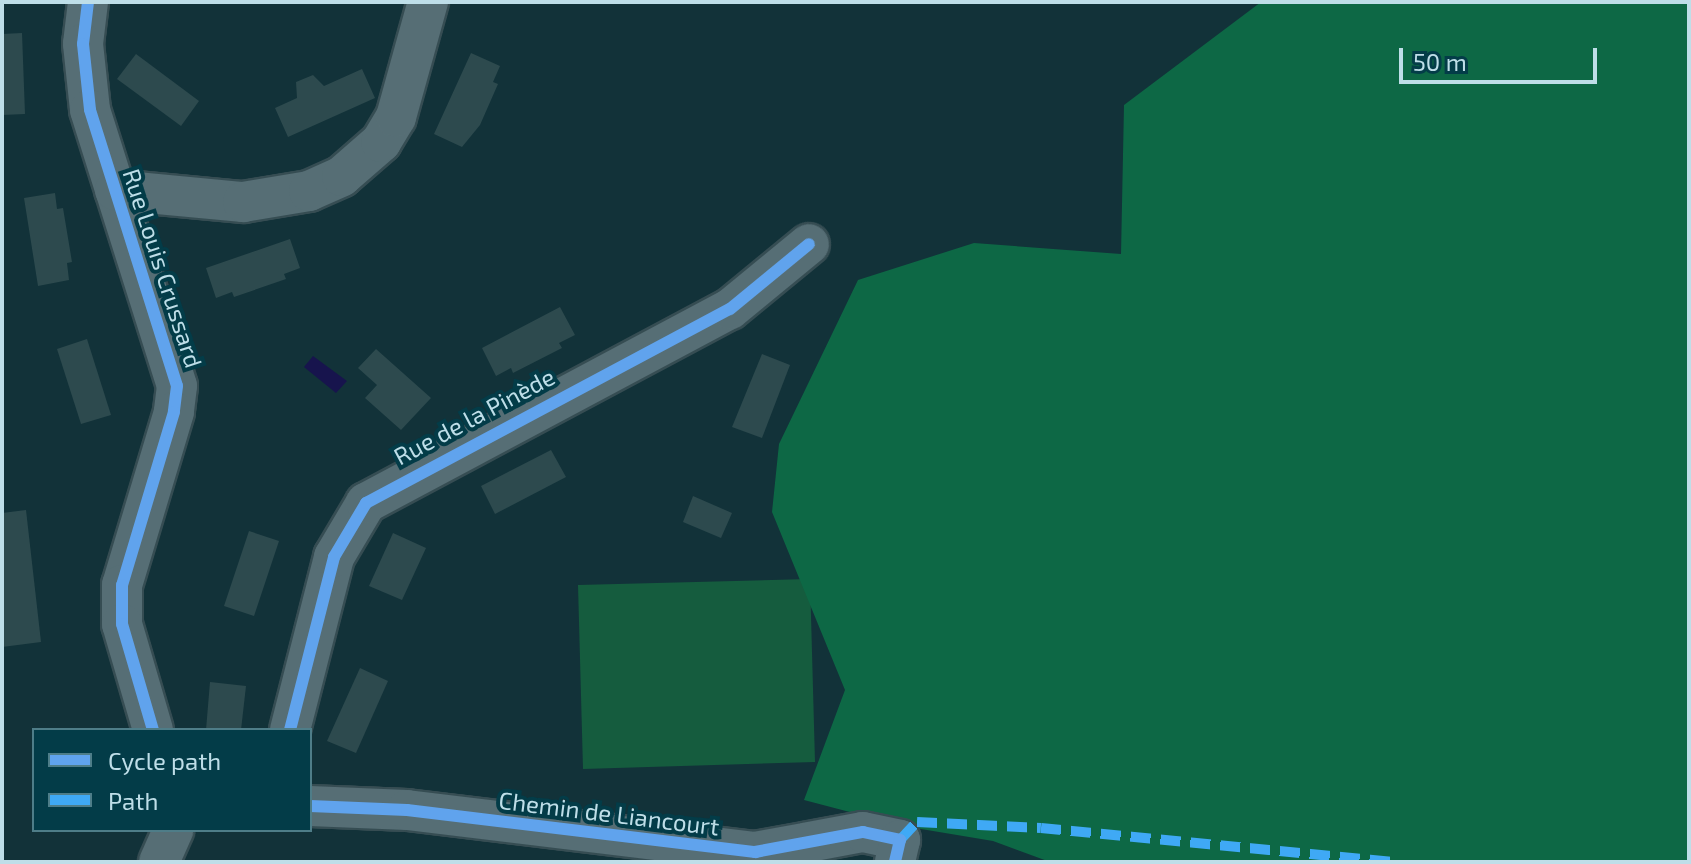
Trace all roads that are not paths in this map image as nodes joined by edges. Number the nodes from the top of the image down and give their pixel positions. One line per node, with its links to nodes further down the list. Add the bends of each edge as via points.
1 (88, 2): 3 (street, Rue Louis Crussard, via 83,44 86,87)
2 (428, 2): 3 (street, via 396,117 381,142 342,176 309,191 243,202)
3 (115, 190): 5 (street, Rue Louis Crussard, via 177,386 121,596 122,624)
4 (809, 244): 6 (street, Rue de la Pinède, via 730,309 366,503 334,557)
5 (152, 728)
6 (291, 728)
7 (312, 806): 9 (street, Chemin de Liancourt, via 385,808 755,852 863,832)
8 (172, 832): 10 (street)
9 (898, 851)
10 (159, 862)

